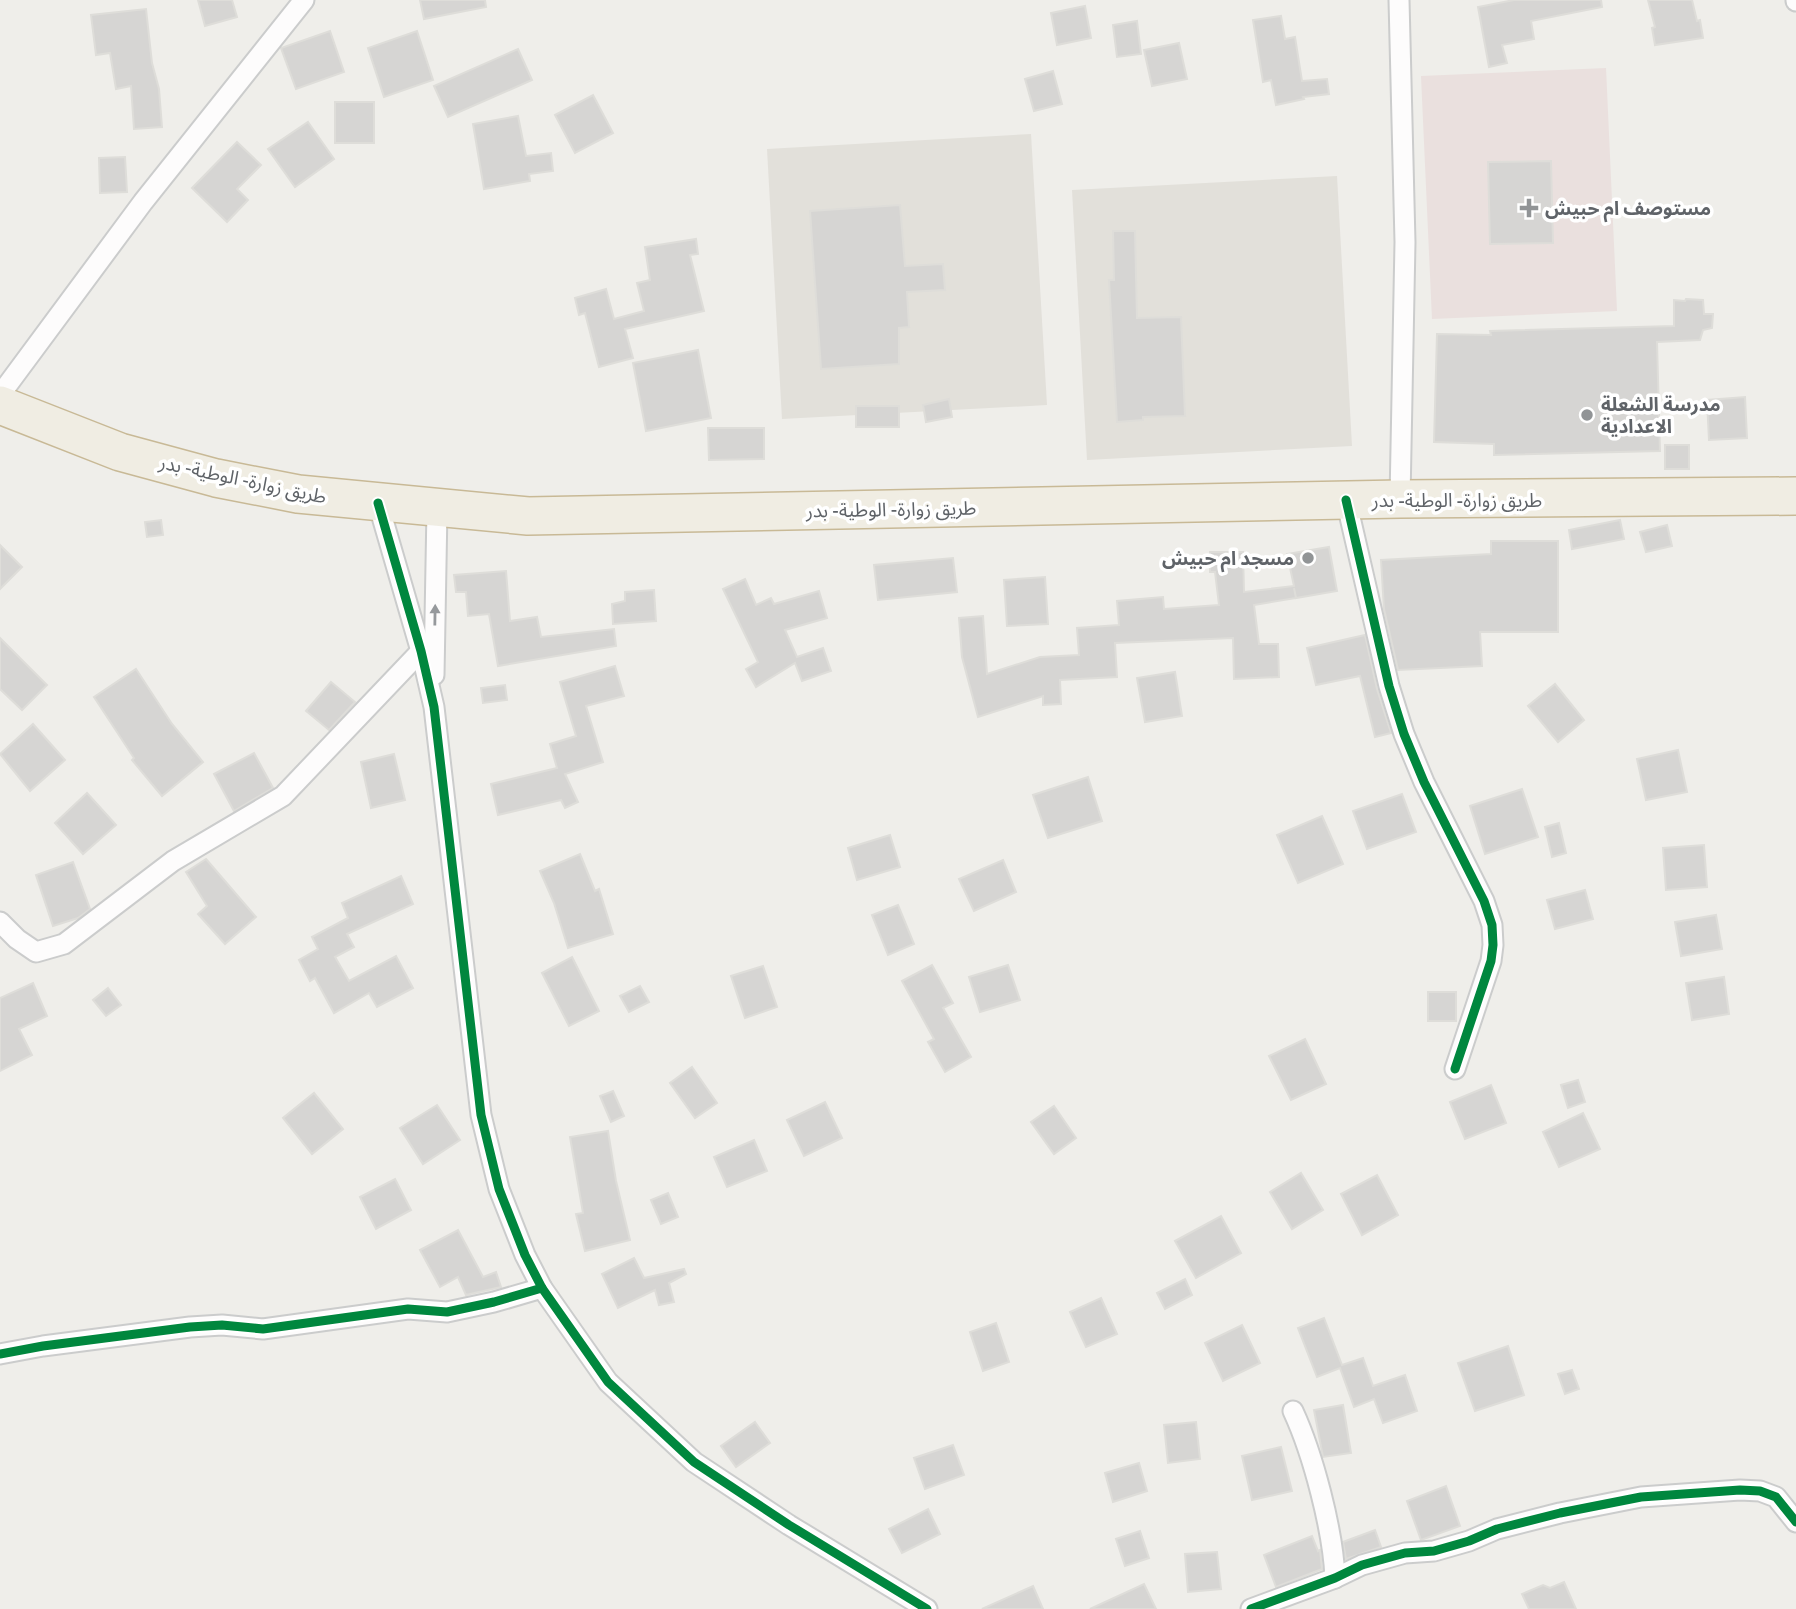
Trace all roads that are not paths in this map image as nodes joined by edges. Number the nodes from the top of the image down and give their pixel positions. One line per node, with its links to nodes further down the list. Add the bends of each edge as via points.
1 (304, 0): 3 (street, via 143,202)
2 (1399, 0): 6 (street, via 1405,243)
3 (0, 394)
4 (0, 405): 8 (highway, طريق زوارة- الوطية- بدر, via 120,452 216,478)
5 (1796, 496): 6 (highway, طريق زوارة- الوطية- بدر)
6 (1400, 499): 7 (highway, طريق زوارة- الوطية- بدر)
7 (1346, 500): 9 (highway, طريق زوارة- الوطية- بدر, via 528,516); 13 (street, via 1404,734 1492,925 1491,961)
8 (378, 503): 9 (highway, طريق زوارة- الوطية- بدر); 10 (street)
9 (437, 509): 11 (street, one-way to 9)
10 (421, 651): 11 (street); 12 (street, via 283,796 173,861 64,944 36,952)
11 (434, 707): 14 (street, via 481,1115 499,1189)
12 (0, 922)
13 (1455, 1069)
14 (542, 1288): 15 (street, via 447,1312 408,1309 263,1329 190,1327); 19 (street, via 608,1382 694,1462)
15 (0, 1354)
16 (1293, 1411): 18 (street, via 1334,1550)
17 (1796, 1522): 18 (street, via 1776,1497 1760,1491 1641,1497 1497,1529 1434,1551 1405,1553)
18 (1335, 1578): 20 (street)
19 (927, 1609)
20 (1251, 1609)

